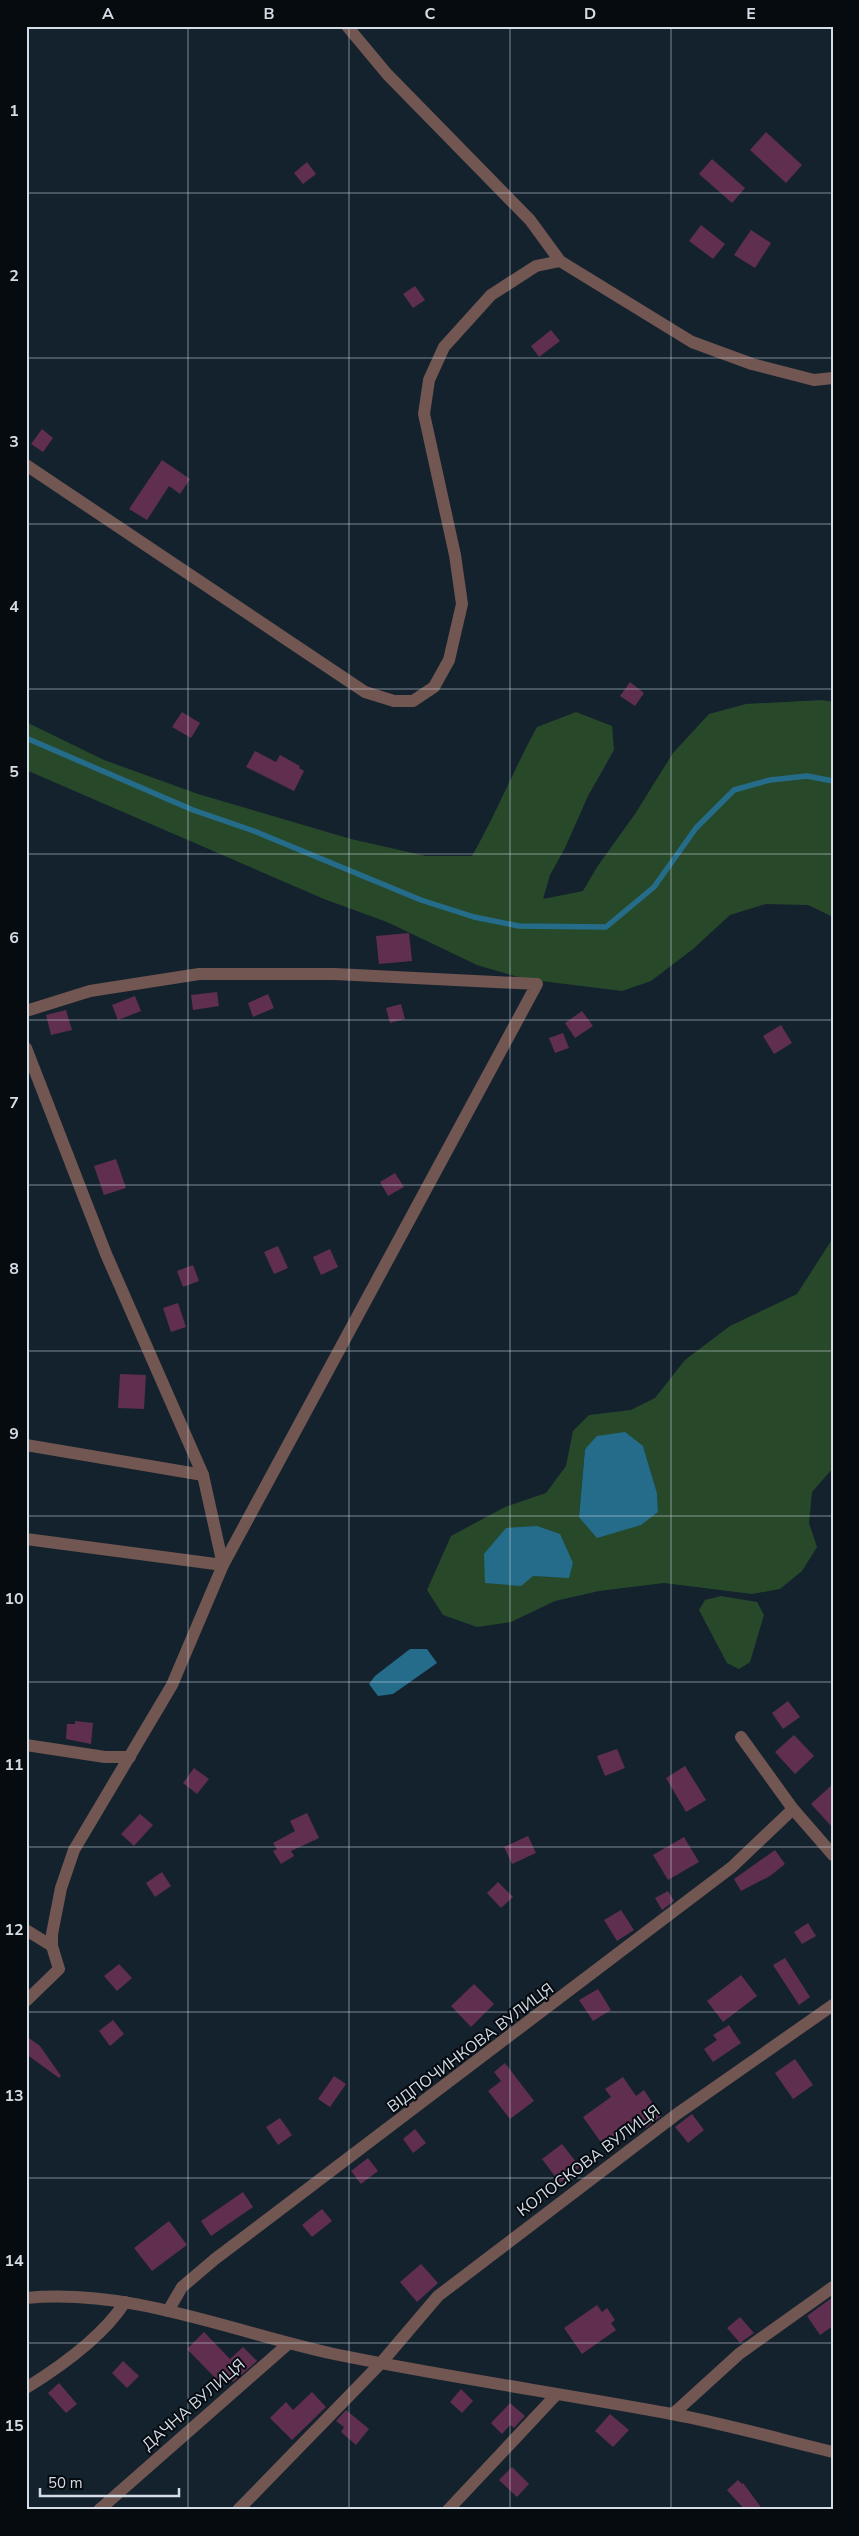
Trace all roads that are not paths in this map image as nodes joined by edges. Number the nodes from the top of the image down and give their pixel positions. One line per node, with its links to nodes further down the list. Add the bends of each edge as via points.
1 (347, 26): 2 (street, via 387,74 530,220)
2 (560, 261): 3 (street, via 692,342 796,376 814,380); 4 (street, via 536,266 491,296 444,347 429,380 424,414 462,604 449,660 434,687 413,701 394,701 365,692)
3 (833, 378)
4 (26, 465)
5 (26, 1011): 10 (street, via 90,991 199,974 335,974 537,984)
6 (26, 1048): 8 (street, via 106,1254)
7 (26, 1445): 8 (street)
8 (203, 1475): 10 (street)
9 (26, 1540): 10 (street)
10 (223, 1565): 13 (street, via 172,1685)
11 (741, 1736): 14 (street)
12 (26, 1745): 13 (street)
13 (130, 1757): 17 (street, via 74,1850 61,1888)
14 (793, 1809): 15 (street); 23 (street, ВІДПОЧИНКОВА ВУЛИЦЯ, via 732,1867 215,2259 182,2287)
15 (833, 1855)
16 (26, 1930): 17 (street)
17 (52, 1946): 18 (street, via 59,1969)
18 (26, 2000)
19 (833, 2005): 25 (street, КОЛОСКОВА ВУЛИЦЯ, via 677,2114 438,2296)
20 (833, 2287): 28 (street, via 739,2354)
21 (26, 2298): 22 (street, via 77,2296)
22 (125, 2302): 23 (street); 26 (street, via 109,2322 53,2372)
23 (168, 2310): 24 (street)
24 (288, 2344): 25 (street); 30 (street, ДАЧНА ВУЛИЦЯ)
25 (381, 2363): 27 (street); 31 (street, КОЛОСКОВА ВУЛИЦЯ)
26 (26, 2388)
27 (556, 2395): 28 (street); 32 (street)
28 (673, 2414): 29 (street)
29 (833, 2452)
30 (99, 2510)
31 (238, 2510)
32 (448, 2510)

